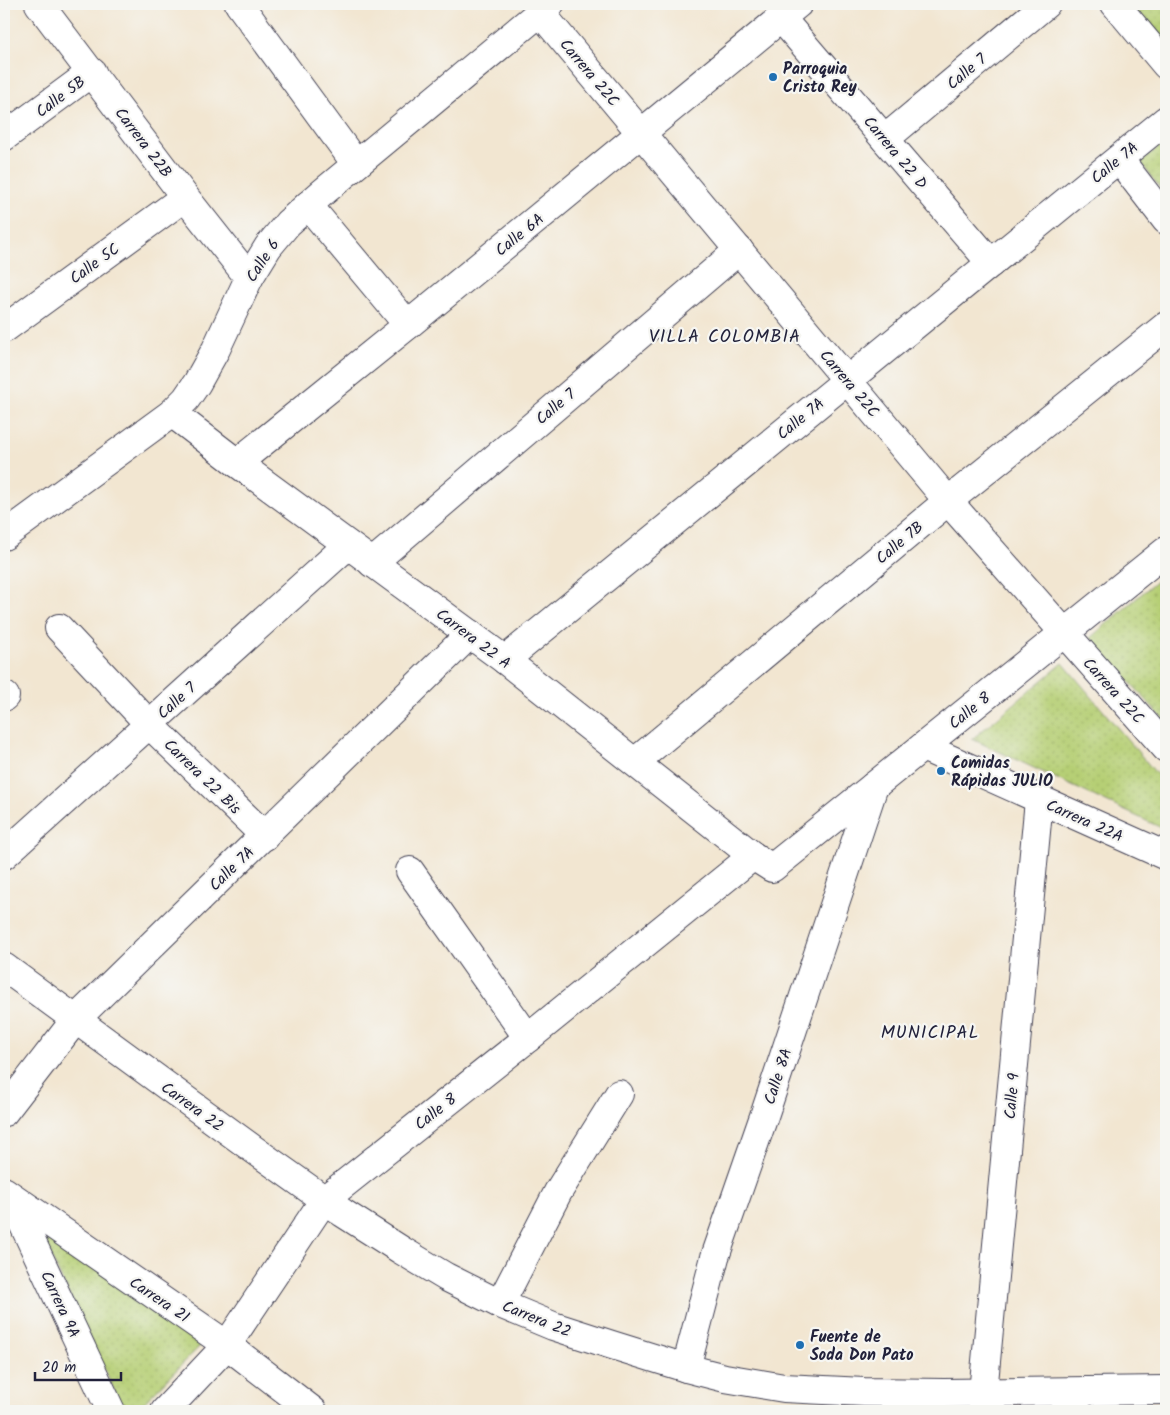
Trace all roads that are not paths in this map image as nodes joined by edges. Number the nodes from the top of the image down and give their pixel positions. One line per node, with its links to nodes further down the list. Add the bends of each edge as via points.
1 (40, 4): 8 (street, Carrera 22B)
2 (239, 4): 14 (street)
3 (1046, 4): 12 (street, Calle 7)
4 (1116, 4): 7 (street)
5 (534, 10): 10 (street, Carrera 22C); 14 (street, Calle 6)
6 (790, 11): 10 (street, Calle 6A); 12 (street, Carrera 22 D)
7 (1166, 65)
8 (92, 72): 11 (street, Calle 5B); 15 (street, Carrera 22B)
9 (1166, 120): 13 (street, Calle 7A)
10 (641, 134): 18 (street, Carrera 22C); 21 (street, Calle 6A)
11 (4, 137)
12 (885, 138): 19 (street, Carrera 22 D)
13 (1119, 159): 17 (street); 19 (street, Calle 7A)
14 (356, 164): 16 (street, Calle 6)
15 (185, 197): 20 (street, Carrera 22B); 22 (street, Calle 5C)
16 (308, 205): 20 (street, Calle 6, via 268,247); 21 (street)
17 (1166, 220)
18 (739, 250): 24 (street, Carrera 22C); 31 (street, Calle 7)
19 (990, 263): 24 (street, Calle 7A)
20 (249, 278): 25 (street, Calle 6, via 198,383)
21 (408, 325): 26 (street, Calle 6A)
22 (4, 329)
23 (1163, 336): 27 (street, Calle 7B)
24 (847, 380): 27 (street, Carrera 22C); 35 (street, Calle 7A)
25 (172, 413): 26 (street, Carrera 22 A); 28 (street, Calle 6)
26 (238, 463): 29 (street, Carrera 22 A)
27 (948, 501): 34 (street, Carrera 22C); 39 (street, Calle 7B)
28 (6, 529)
29 (348, 545): 31 (street, Carrera 22 A); 36 (street, Calle 7)
30 (1166, 551): 34 (street, Calle 8)
31 (372, 563): 33 (street, Carrera 22 A)
32 (59, 628): 36 (street, Carrera 22 Bis)
33 (470, 634): 35 (street, Carrera 22 A); 42 (street, Calle 7A)
34 (1064, 634): 37 (street, Calle 8); 38 (street, Carrera 22C)
35 (504, 660): 39 (street, Carrera 22 A)
36 (149, 724): 42 (street, Carrera 22 Bis); 43 (street, Calle 7)
37 (923, 747): 40 (street, Calle 8); 41 (street, Carrera 22A)
38 (1166, 748)
39 (635, 762): 45 (street, Carrera 22 A)
40 (874, 786): 45 (street, Calle 8); 56 (street, Calle 8A, via 716,1256)
41 (1039, 800): 44 (street, Carrera 22A); 59 (street, Calle 9)
42 (265, 836): 48 (street, Calle 7A)
43 (4, 855)
44 (1166, 856)
45 (762, 862): 49 (street, Calle 8)
46 (410, 871): 49 (street)
47 (4, 967): 48 (street, Carrera 22)
48 (75, 1020): 51 (street, Calle 7A); 53 (street, Carrera 22)
49 (528, 1038): 53 (street, Calle 8)
50 (619, 1094): 54 (street, via 558,1192)
51 (4, 1112)
52 (7, 1194): 55 (street, Carrera 21); 61 (street, Carrera 9A)
53 (324, 1200): 54 (street, Carrera 22, via 446,1277); 55 (street, Calle 8)
54 (500, 1304): 56 (street, Carrera 22, via 553,1326)
55 (227, 1345): 57 (street, Carrera 21); 62 (street, Calle 8)
56 (686, 1368): 60 (street, Carrera 22, via 784,1388)
57 (271, 1379): 63 (street); 64 (street, Carrera 21)
58 (1166, 1390): 59 (street, Carrera 22)
59 (983, 1393): 60 (street, Carrera 22, via 864,1392)
60 (820, 1401)
61 (112, 1411)
62 (165, 1411)
63 (287, 1411)
64 (313, 1411)

